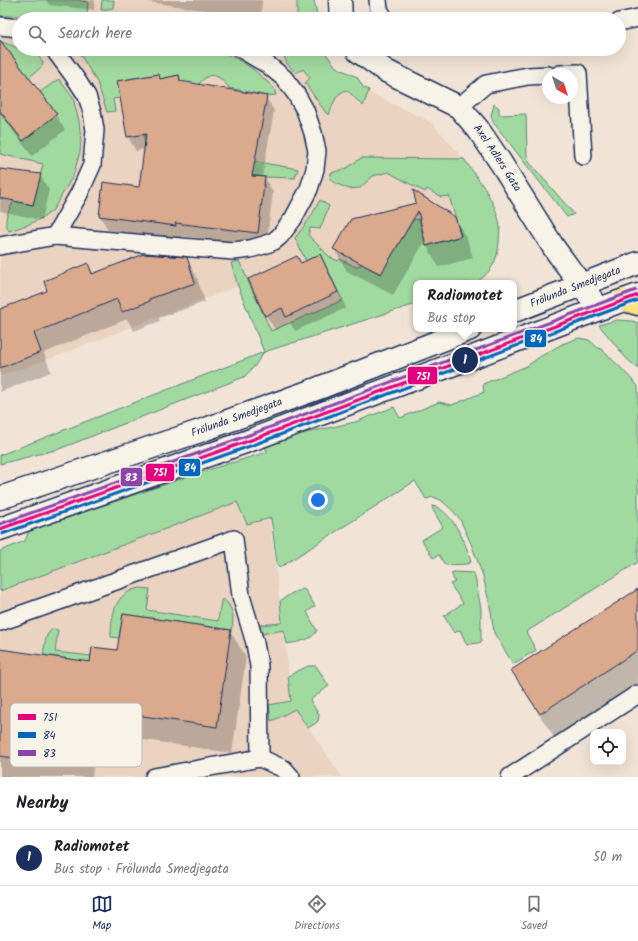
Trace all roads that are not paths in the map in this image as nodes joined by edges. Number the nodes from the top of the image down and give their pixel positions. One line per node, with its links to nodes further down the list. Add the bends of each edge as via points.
1 (340, 0): 3 (street)
2 (378, 0): 4 (lane)
3 (341, 12)
4 (380, 12)
5 (638, 18): 6 (lane)
6 (626, 21)
7 (0, 26): 8 (lane)
8 (12, 27)
9 (59, 56): 16 (lane, via 87,96 95,130 92,165)
10 (253, 56): 16 (lane, via 284,78 296,94 314,132 317,150 309,189 293,219 280,236 264,246 250,250 234,250)
11 (365, 56): 14 (street, Axel Adlers Gata, via 386,71)
12 (578, 73): 15 (lane)
13 (542, 75): 14 (lane, via 486,84)
14 (459, 108): 19 (street, Axel Adlers Gata, via 478,128 554,248)
15 (583, 156)
16 (55, 236): 17 (lane)
17 (0, 246)
18 (638, 263): 19 (street, Frölunda Smedjegata)
19 (581, 285): 21 (street, Axel Adlers Gata); 22 (street, Frölunda Smedjegata)
20 (633, 300): 21 (street)
21 (599, 309): 25 (street, via 250,440)
22 (517, 310)
23 (462, 332): 24 (street, Frölunda Smedjegata, via 312,391)
24 (0, 498)
25 (0, 529)
26 (0, 622): 28 (lane, via 234,539 241,596 259,666)
27 (638, 694): 31 (lane)
28 (260, 758): 29 (lane); 30 (lane, via 284,769)
29 (154, 777)
30 (291, 777)
31 (510, 777)

